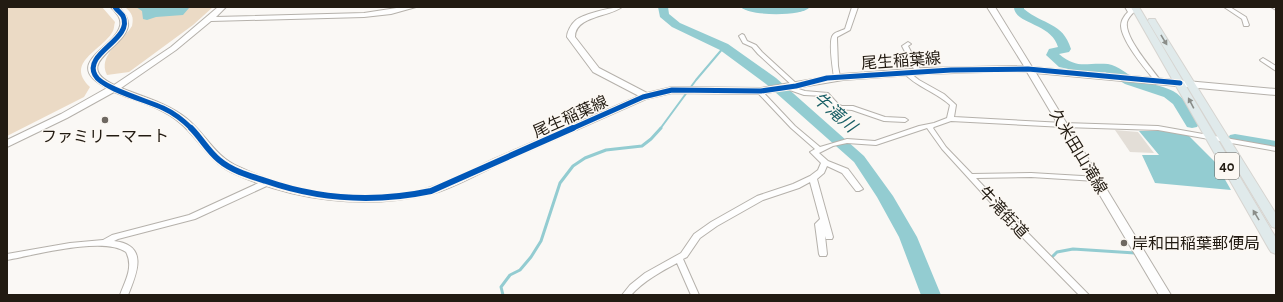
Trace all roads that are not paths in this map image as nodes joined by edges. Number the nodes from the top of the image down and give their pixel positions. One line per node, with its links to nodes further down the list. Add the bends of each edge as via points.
1 (115, 7): 25 (street, 尾生稲葉線, via 122,14 124,26 99,56 93,68 97,79)
2 (222, 7): 11 (street)
3 (412, 7): 11 (street, via 364,15)
4 (618, 7): 28 (street, via 578,22 571,32 571,37 596,70)
5 (855, 7): 20 (street, via 847,30 834,39)
6 (991, 7): 16 (street, 久米田山滝線)
7 (1128, 7): 21 (street, via 1131,12 1125,19 1124,26 1127,37)
8 (1135, 7): 22 (main road, 40)
9 (1144, 7): 22 (main road, 40, one-way to 22)
10 (1227, 7): 12 (street, via 1244,18)
11 (209, 19): 25 (street, via 172,50)
12 (1246, 25)
13 (742, 36): 23 (street, via 745,42 754,46)
14 (908, 44): 18 (street, via 905,46)
15 (1263, 60): 17 (street)
16 (1028, 69): 18 (street, 尾生稲葉線); 21 (street, 尾生稲葉線); 32 (street, 久米田山滝線)
17 (1276, 69)
18 (918, 71): 19 (street, 尾生稲葉線)
19 (906, 72): 20 (street, 尾生稲葉線); 29 (street, via 953,105)
20 (837, 77): 23 (street, 尾生稲葉線)
21 (1158, 81): 22 (street, 尾生稲葉線)
22 (1185, 83): 27 (street, 尾生稲葉線); 33 (main road, 40, one-way to 22); 34 (main road, 40)
23 (796, 86): 24 (street, 尾生稲葉線)
24 (786, 87): 26 (street, 尾生稲葉線); 30 (street, via 804,93 826,94 841,108 852,108 884,118)
25 (114, 88): 35 (street); 42 (street, 尾生稲葉線, via 172,113 190,126 212,154 222,162)
26 (760, 91): 28 (street, 尾生稲葉線, via 672,90); 37 (street, via 793,127)
27 (1275, 93)
28 (646, 96): 42 (street, 尾生稲葉線, via 445,186 415,195 363,200 314,195)
29 (950, 119): 31 (street); 32 (street)
30 (905, 120)
31 (932, 125): 37 (street, via 876,143 847,141); 39 (street, 牛滝街道, via 930,128 944,148)
32 (1064, 126): 33 (street, via 1158,128); 41 (street, 久米田山滝線)
33 (1209, 136): 34 (street); 48 (main road, 40, one-way to 33)
34 (1224, 139): 36 (street); 45 (main road, 40)
35 (7, 144)
36 (1276, 149)
37 (820, 150): 38 (street, via 814,152)
38 (825, 162): 40 (street, via 821,171); 43 (street, via 845,171)
39 (971, 176): 41 (street, via 1032,175); 55 (street, 牛滝街道)
40 (813, 178): 44 (street); 51 (street, via 760,198 731,213 697,236)
41 (1096, 179): 56 (street, 久米田山滝線)
42 (268, 182): 47 (street, via 192,218 115,237)
43 (859, 189)
44 (825, 220): 46 (street); 49 (street, via 819,224)
45 (1276, 224)
46 (829, 237)
47 (106, 242): 50 (street, via 86,243); 52 (street, via 127,248 133,258 134,265)
48 (1276, 248)
49 (823, 254)
50 (7, 257)
51 (680, 259): 53 (street, via 648,275); 54 (street)
52 (124, 295)
53 (626, 295)
54 (695, 295)
55 (1085, 295)
56 (1165, 295)

